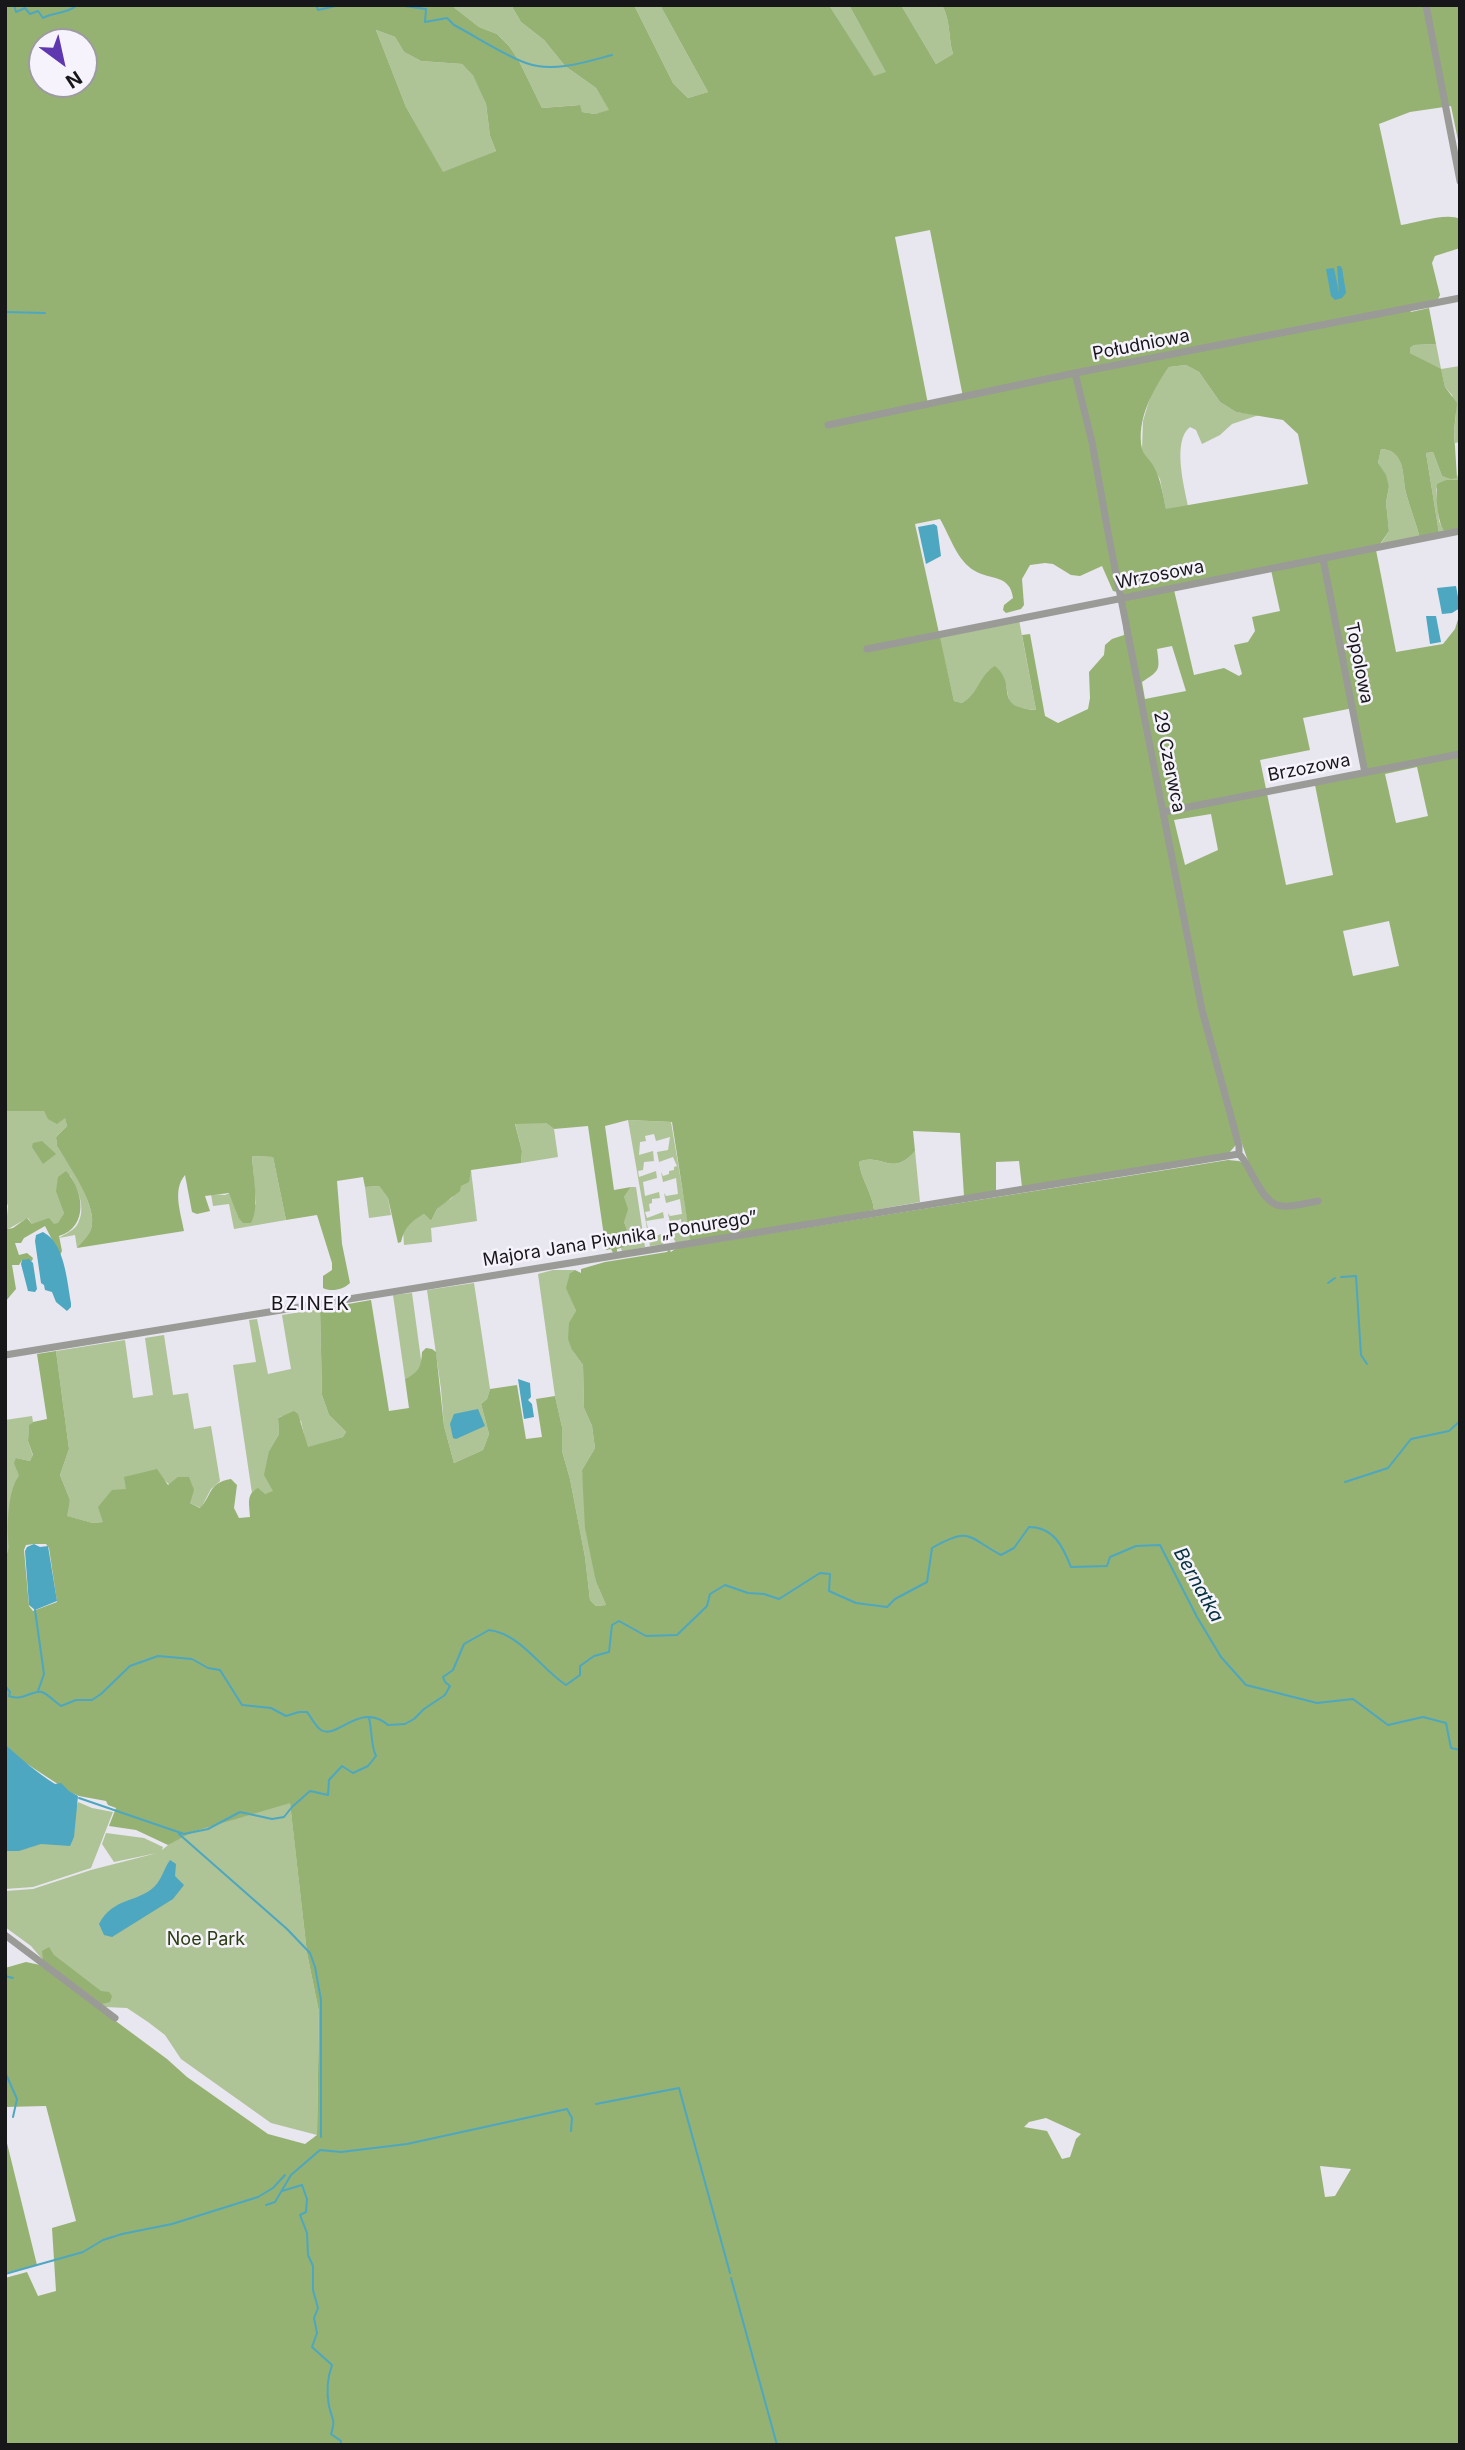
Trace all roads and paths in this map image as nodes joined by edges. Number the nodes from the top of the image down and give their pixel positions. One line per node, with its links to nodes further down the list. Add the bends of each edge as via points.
1 (1426, 5): 2 (street)
2 (1460, 181)
3 (1460, 298): 4 (street, Południowa)
4 (1075, 373): 5 (street, Południowa); 8 (street, 29 Czerwca)
5 (828, 425)
6 (1460, 531): 7 (street, Wrzosowa)
7 (1322, 559): 8 (street, Wrzosowa); 11 (street, Topolowa)
8 (1122, 598): 9 (street, Wrzosowa); 12 (street, 29 Czerwca)
9 (867, 649)
10 (1460, 754): 11 (street, Brzozowa)
11 (1365, 774): 12 (street, Brzozowa)
12 (1163, 812): 13 (street, 29 Czerwca, via 1202,1010)
13 (1239, 1154): 14 (street, via 1270,1203 1287,1206); 15 (street, Majora Jana Piwnika „Ponurego”)
14 (1318, 1201)
15 (5, 1354)
16 (5, 1935): 17 (street)
17 (115, 2018)

